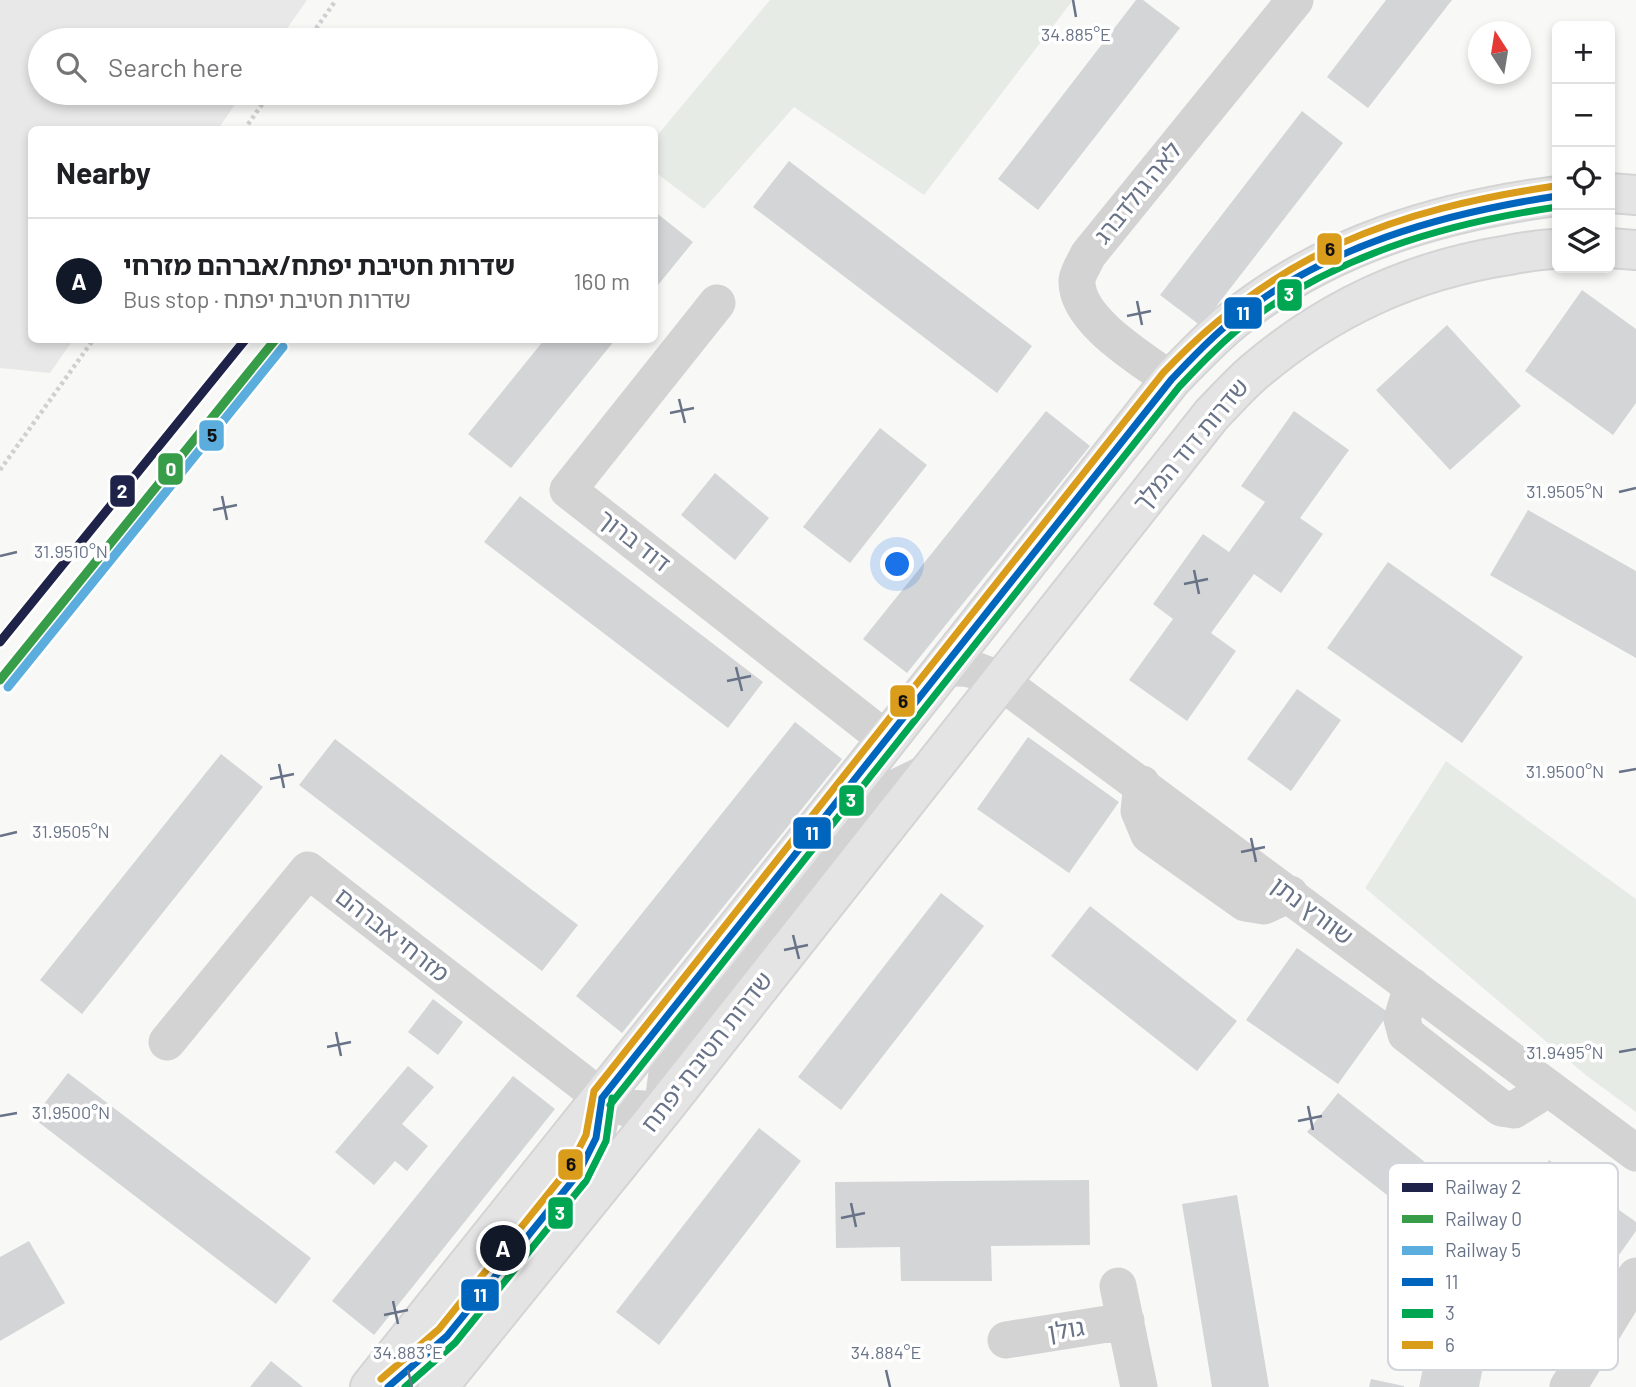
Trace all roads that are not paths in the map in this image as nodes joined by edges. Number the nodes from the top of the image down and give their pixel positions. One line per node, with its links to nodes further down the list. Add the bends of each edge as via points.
1 (1295, 0): 9 (street, לאה גולדברג, via 1088,255 1077,279 1083,306 1094,322)
2 (1615, 193): 3 (main road)
3 (1636, 195)
4 (1552, 197): 9 (main road, via 1449,215 1385,235 1331,259 1233,320)
5 (1615, 248): 7 (main road)
6 (1552, 250): 11 (main road, שדרות דוד המלך, via 1483,259 1416,276 1359,301 1253,373 1212,414)
7 (1636, 250)
8 (717, 303): 12 (street, דוד ברוך, via 568,490)
9 (1171, 380): 10 (main road)
10 (943, 668): 11 (street, שוורץ נתן, via 975,669); 12 (main road)
11 (1000, 681): 15 (main road, שדרות חטיבת יפתח); 16 (street, שוורץ נתן)
12 (887, 740): 14 (main road)
13 (167, 1042): 14 (street, מזרחי אברהם, via 308,870)
14 (602, 1098): 15 (street, מזרחי אברהם, via 626,1108); 21 (main road); 22 (street, via 594,1146 578,1174 447,1336)
15 (662, 1110): 23 (main road, שדרות חטיבת יפתח)
16 (1636, 1153)
17 (1636, 1276): 18 (street)
18 (1618, 1305)
19 (1006, 1340): 24 (street, גולן, via 1122,1304)
20 (1578, 1370): 25 (street)
21 (370, 1387)
22 (388, 1387)
23 (438, 1387)
24 (1139, 1387)
25 (1568, 1387)

